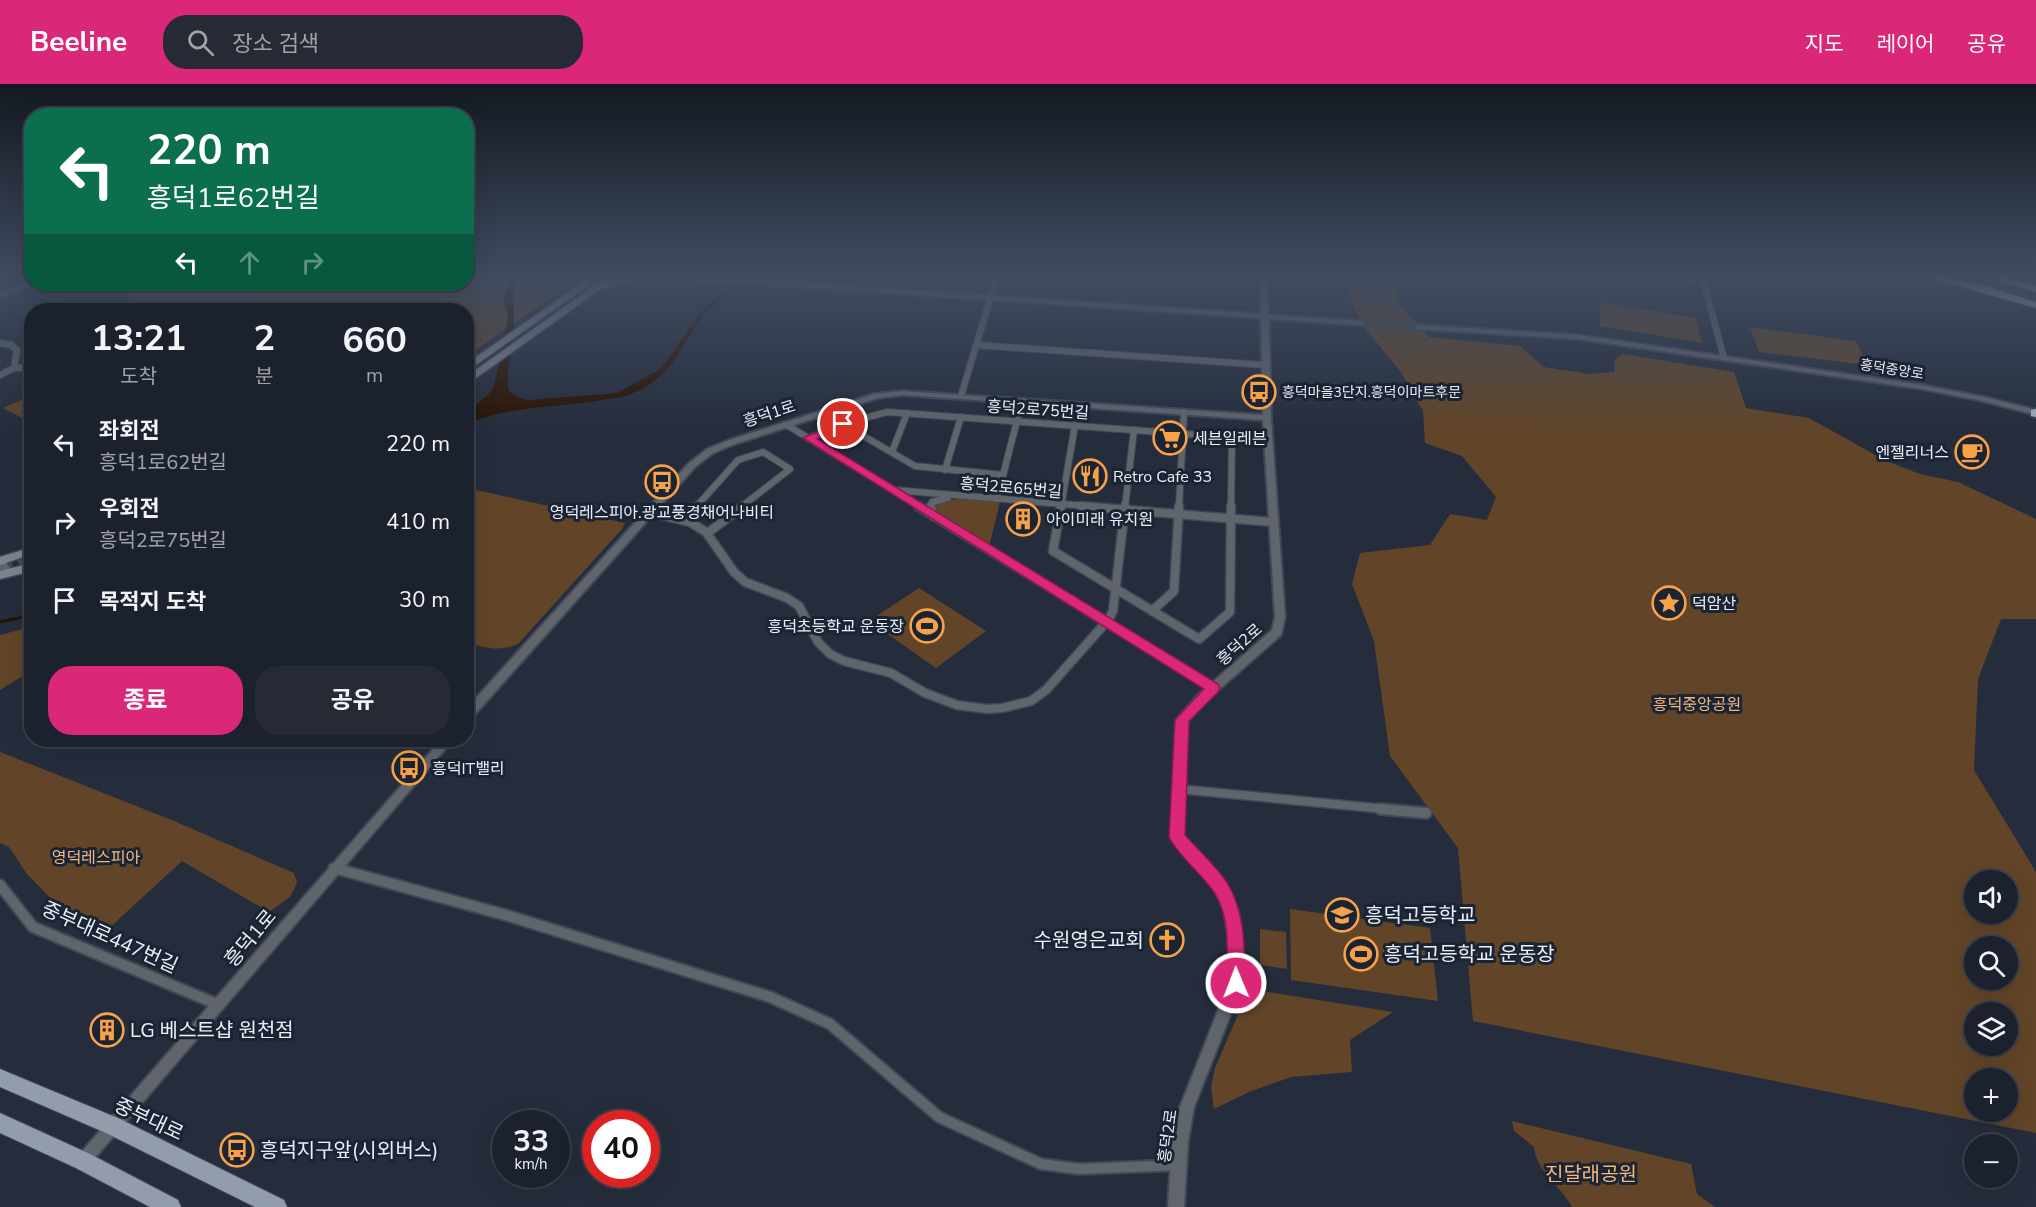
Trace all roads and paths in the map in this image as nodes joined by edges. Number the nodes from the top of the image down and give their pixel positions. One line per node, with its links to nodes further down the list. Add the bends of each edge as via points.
1 (525, 328): 10 (main road)
2 (541, 328): 15 (main road)
3 (981, 328): 8 (street)
4 (1265, 328): 11 (street, 흥덕2로)
5 (1442, 328): 9 (street, 흥덕중앙로, via 1578,337)
6 (1716, 328): 9 (street)
7 (0, 343): 13 (street, via 16,347)
8 (976, 345): 11 (street); 16 (street)
9 (1724, 358): 20 (street, 흥덕중앙로, via 1932,389)
10 (474, 364)
11 (1266, 365): 22 (street, 흥덕2로)
12 (24, 367): 13 (street)
13 (14, 368): 14 (street)
14 (0, 375)
15 (474, 377)
16 (961, 396): 17 (street, 흥덕1로); 25 (street, 흥덕1로, via 877,396)
17 (1022, 401): 18 (street, 흥덕1로); 23 (street)
18 (1184, 412): 22 (street, 흥덕1로); 28 (street)
19 (907, 413): 21 (street, 흥덕2로75번길); 24 (street, 흥덕2로75번길, via 887,412); 32 (street)
20 (2036, 413)
21 (961, 417): 23 (street, 흥덕2로75번길); 33 (street)
22 (1267, 418): 31 (street, 흥덕2로)
23 (1017, 421): 26 (street, 흥덕2로75번길); 34 (street)
24 (843, 424): 30 (street, 흥덕2로75번길); 32 (street)
25 (787, 425): 30 (street); 41 (street, 흥덕1로, via 710,451)
26 (1075, 425): 27 (street, 흥덕2로75번길); 38 (street)
27 (1134, 430): 28 (street, 흥덕2로75번길); 40 (street)
28 (1182, 434): 29 (street, 흥덕2로75번길); 42 (street)
29 (1232, 437): 31 (street, 흥덕2로75번길); 44 (street)
30 (809, 438): 35 (street)
31 (1269, 440): 46 (street, 흥덕2로)
32 (892, 452): 33 (street, via 915,466)
33 (945, 470): 34 (street)
34 (1003, 475): 37 (street)
35 (891, 490): 36 (street, 흥덕2로65번길); 39 (street)
36 (964, 496): 37 (street, 흥덕2로65번길); 39 (street, via 936,496); 43 (street, via 932,502)
37 (997, 499): 38 (street, 흥덕2로65번길)
38 (1061, 504): 40 (street, 흥덕2로65번길); 52 (street, via 1053,551)
39 (914, 505): 43 (street)
40 (1124, 510): 42 (street, 흥덕2로65번길); 52 (street)
41 (648, 512): 45 (street); 56 (street, 흥덕1로)
42 (1178, 514): 44 (street, 흥덕2로65번길); 53 (street, via 1174,591)
43 (934, 518): 54 (street)
44 (1231, 519): 46 (street, 흥덕2로65번길); 53 (street, via 1230,612 1199,639)
45 (686, 520): 47 (street); 47 (street, via 738,460 763,452 790,469)
46 (1273, 522): 55 (street, 흥덕2로, via 1280,616 1277,632)
47 (709, 532): 54 (street, via 743,581 797,605 815,640 831,654 847,663 889,672 929,695 958,705 997,708 1032,699 1047,689)
48 (24, 553): 49 (main road)
49 (0, 561): 51 (street)
50 (24, 569): 51 (main road)
51 (4, 574)
52 (1117, 588): 53 (street); 54 (street)
53 (1152, 611)
54 (1107, 624): 55 (street)
55 (1213, 688): 58 (street, 흥덕2로, via 1182,720)
56 (474, 708)
57 (441, 747): 60 (street, 흥덕1로)
58 (1178, 789): 59 (street); 67 (street, 흥덕2로, via 1177,837 1221,888 1232,911 1236,983 1187,1107)
59 (1426, 813)
60 (334, 868): 62 (street, 흥덕1로); 67 (street, via 509,916 807,1011 850,1040 939,1117 1041,1164 1079,1169)
61 (0, 885): 62 (street, 중부대로447번길, via 33,927)
62 (219, 1005): 65 (street, 흥덕1로)
63 (0, 1078): 65 (main road, 중부대로)
64 (0, 1123): 66 (main road)
65 (113, 1126): 66 (street, 흥덕1로); 69 (main road, 중부대로)
66 (83, 1161): 68 (main road)
67 (1179, 1165): 70 (street, 흥덕2로)
68 (171, 1207)
69 (277, 1207)
70 (1176, 1207)

